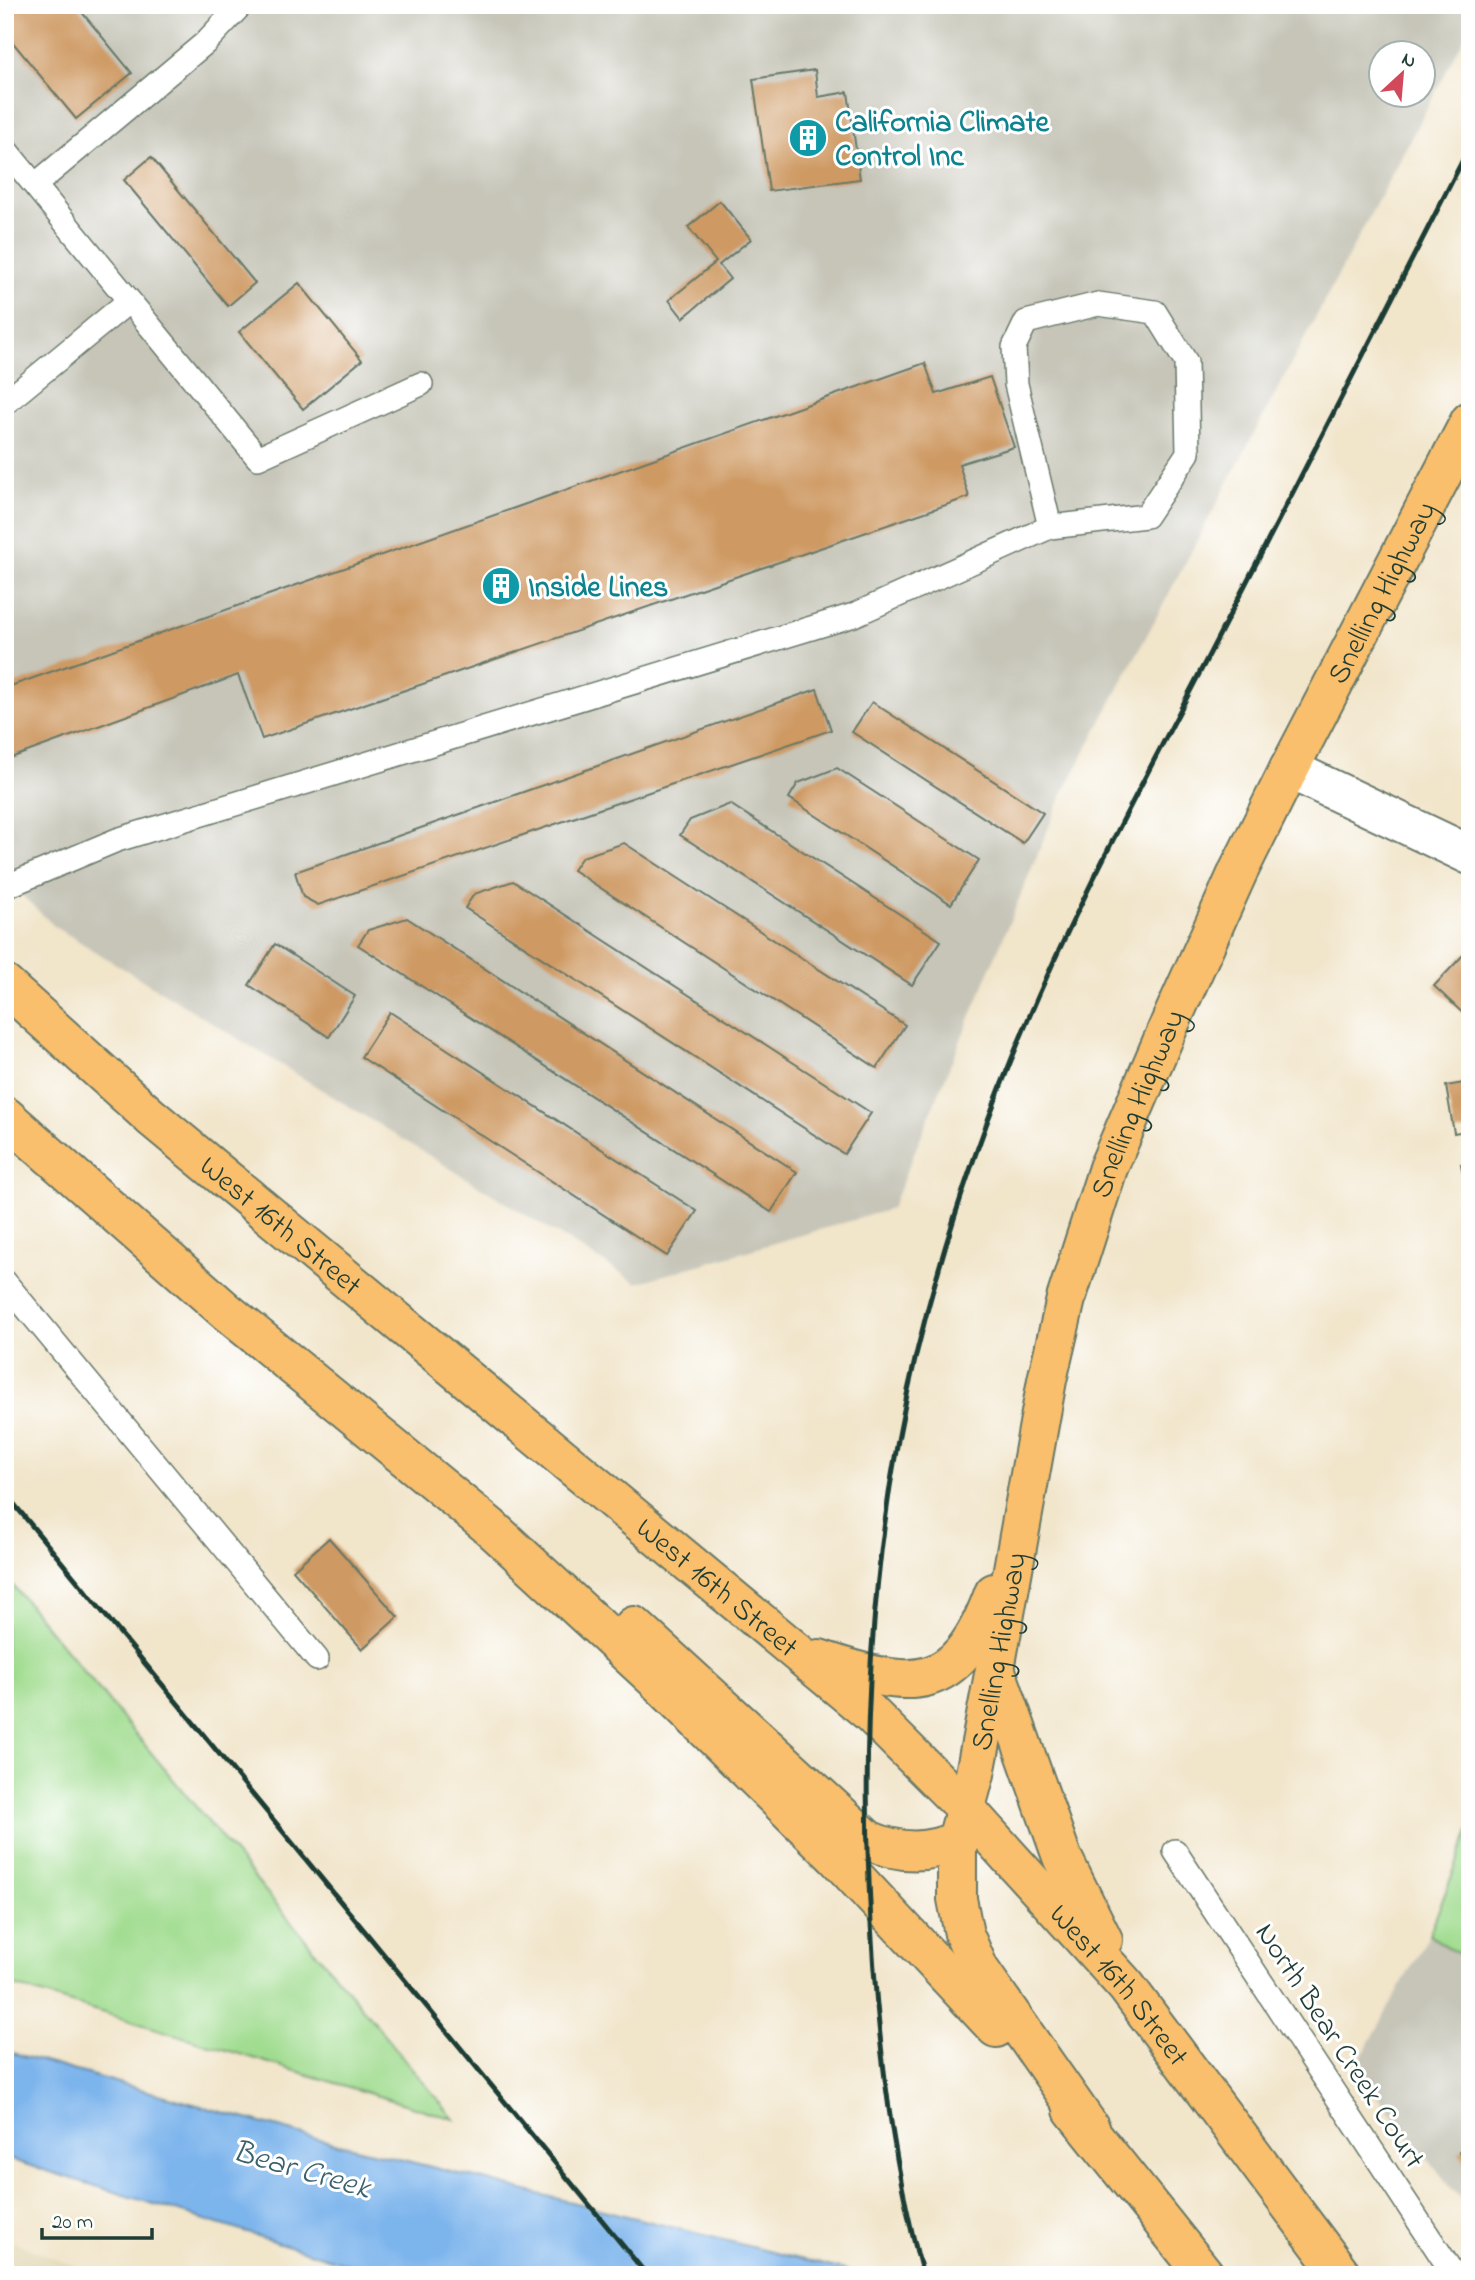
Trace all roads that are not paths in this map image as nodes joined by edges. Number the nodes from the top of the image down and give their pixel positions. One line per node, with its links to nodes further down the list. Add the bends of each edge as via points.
1 (241, 5): 3 (lane, via 205,43)
2 (5, 149): 3 (lane)
3 (35, 185): 4 (lane)
4 (129, 301): 5 (lane, via 258,458); 6 (lane)
5 (421, 384)
6 (5, 403)
7 (1470, 421): 9 (main road, Snelling Highway)
8 (1050, 527): 8 (lane, via 1146,516 1188,453 1186,362 1155,312 1098,304 1026,322 1014,347 1016,384); 11 (lane, via 854,615 117,840)
9 (1289, 769): 10 (street); 15 (main road, Snelling Highway, via 1238,872 1108,1168 1066,1299)
10 (1470, 855)
11 (5, 887)
12 (5, 985): 17 (main road, West 16th Street, via 172,1135)
13 (5, 1116): 16 (main road, via 226,1311)
14 (5, 1282): 18 (lane)
15 (1019, 1522): 17 (main road, via 984,1621 971,1645 952,1664 921,1679 900,1682); 19 (main road, Snelling Highway)
16 (489, 1526): 20 (main road, via 589,1587 868,1840 891,1850 937,1850); 23 (main road, via 654,1678 836,1857)
17 (799, 1652): 20 (main road, West 16th Street, via 869,1712)
18 (317, 1659)
19 (995, 1669): 20 (main road, Snelling Highway); 22 (main road, via 1062,1857)
20 (962, 1825): 22 (main road, West 16th Street); 23 (main road, Snelling Highway, via 957,1899 964,1934 979,1969)
21 (1175, 1851): 26 (lane, North Bear Creek Court)
22 (1126, 1986): 25 (main road, West 16th Street)
23 (1090, 2128): 24 (main road)
24 (1205, 2275)
25 (1342, 2275)
26 (1454, 2275)

